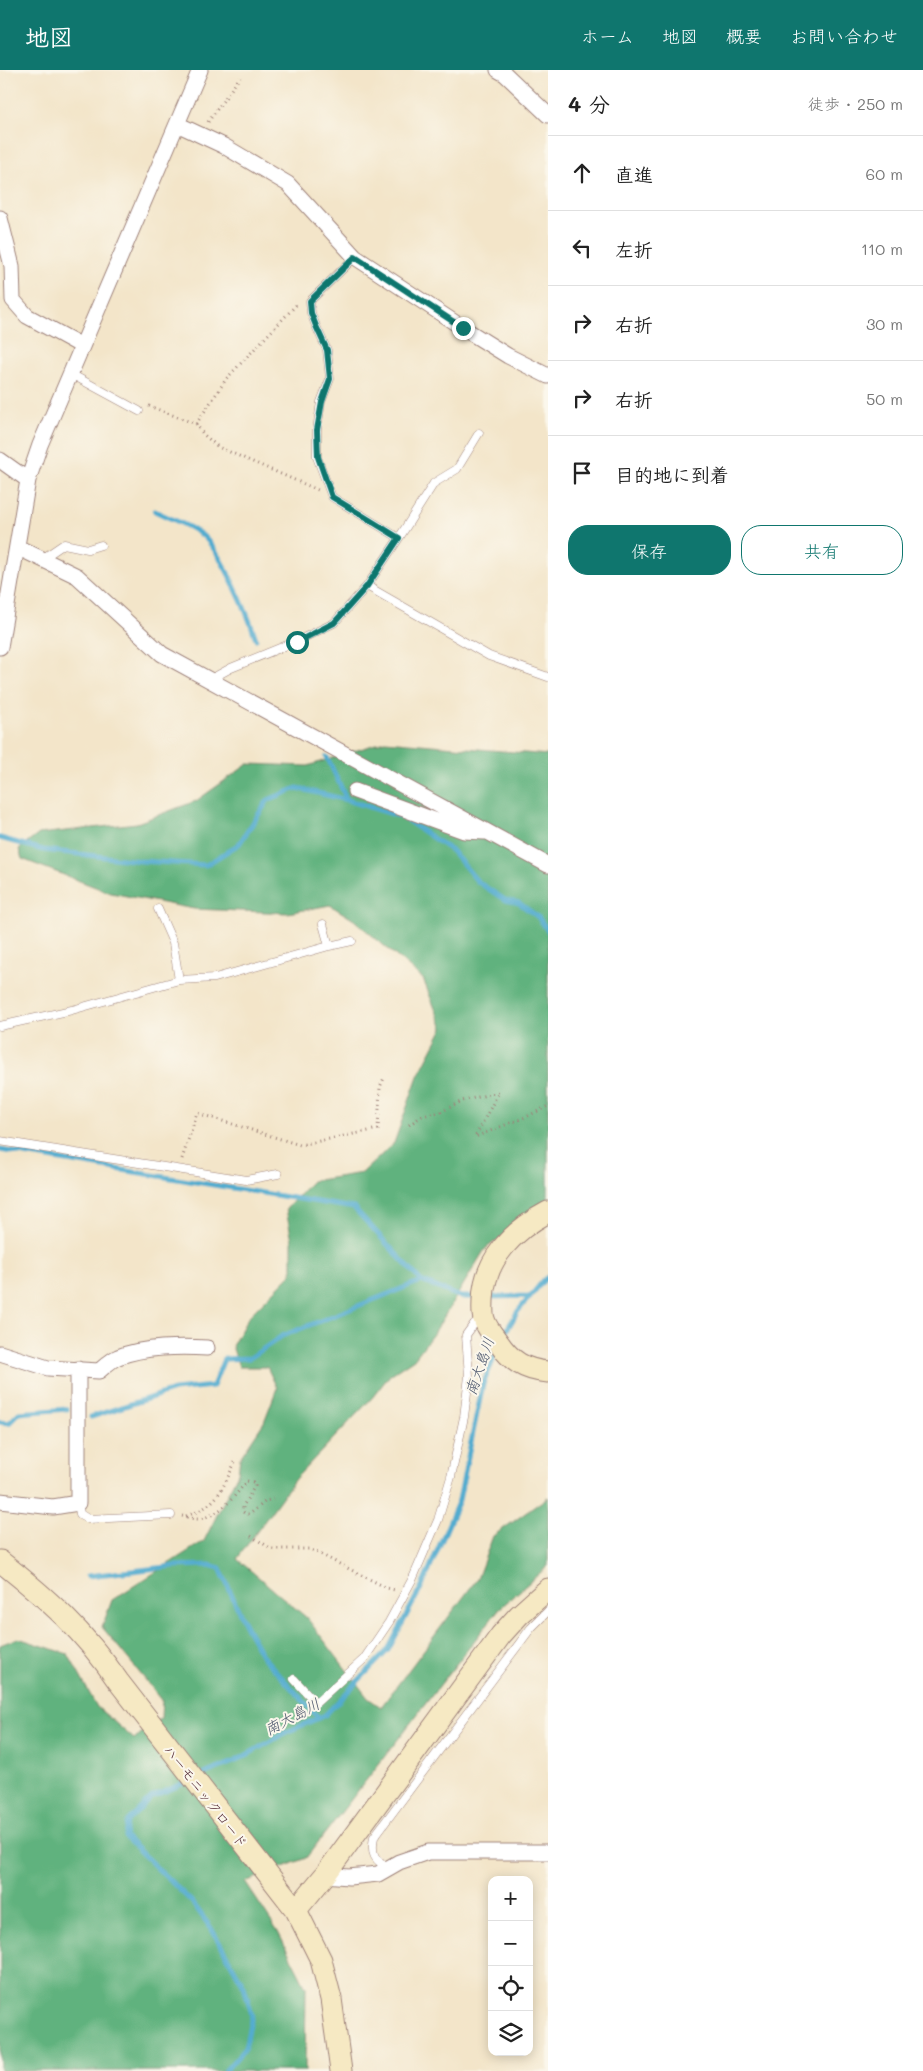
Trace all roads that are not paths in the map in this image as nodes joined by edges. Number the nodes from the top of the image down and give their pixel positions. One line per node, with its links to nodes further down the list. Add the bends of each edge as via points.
1 (200, 70): 4 (street)
2 (498, 70): 3 (street)
3 (548, 114)
4 (177, 124): 6 (street, via 224,146 288,184); 7 (street)
5 (0, 218): 7 (street, via 12,266 13,300 27,316)
6 (355, 257): 9 (street, via 486,342); 14 (lane, via 310,301 311,313 327,350 330,379 317,430 318,457 332,497)
7 (82, 346): 8 (street)
8 (69, 373): 10 (lane); 13 (street)
9 (548, 376)
10 (139, 411)
11 (479, 433): 14 (lane, via 457,469 434,483)
12 (0, 460): 13 (street)
13 (28, 480): 16 (street)
14 (399, 538): 18 (lane)
15 (101, 545): 17 (lane, via 88,549 64,544)
16 (17, 547): 17 (street); 19 (street)
17 (42, 559): 21 (street, via 78,576 162,654)
18 (367, 586): 20 (lane, via 489,656); 21 (lane, via 334,623)
19 (0, 647)
20 (548, 677)
21 (209, 680): 23 (street)
22 (356, 791): 23 (street, via 464,831)
23 (490, 833): 24 (street)
24 (548, 865)
25 (158, 909): 29 (lane, via 173,944)
26 (323, 924): 28 (lane)
27 (352, 941): 28 (lane)
28 (329, 946): 29 (lane, via 215,978)
29 (179, 980): 30 (lane)
30 (0, 1026)
31 (0, 1141): 32 (lane, via 246,1180)
32 (278, 1174)
33 (548, 1212): 34 (street, via 521,1229 504,1246 487,1276)
34 (484, 1312): 38 (street, via 505,1352 522,1367); 45 (lane, via 466,1335 469,1376 451,1477 438,1520 406,1593 364,1659 316,1703)
35 (207, 1348): 37 (street, via 138,1350 116,1358 99,1371)
36 (0, 1352): 37 (street, via 48,1368)
37 (78, 1369): 40 (street)
38 (548, 1372)
39 (0, 1501): 40 (street, via 53,1507)
40 (78, 1503): 41 (lane, via 80,1514 88,1519)
41 (171, 1515)
42 (0, 1561): 49 (street, ハーモニックロード, via 48,1600 100,1654)
43 (548, 1590): 48 (street, via 501,1635)
44 (548, 1611): 47 (lane, via 531,1628 374,1837 372,1850 378,1860)
45 (294, 1679)
46 (548, 1852): 47 (street, via 428,1852)
47 (390, 1867): 48 (street, via 378,1874)
48 (325, 1875): 49 (street)
49 (296, 1910): 50 (street, ハーモニックロード, via 321,1960 332,1999)
50 (341, 2071)

